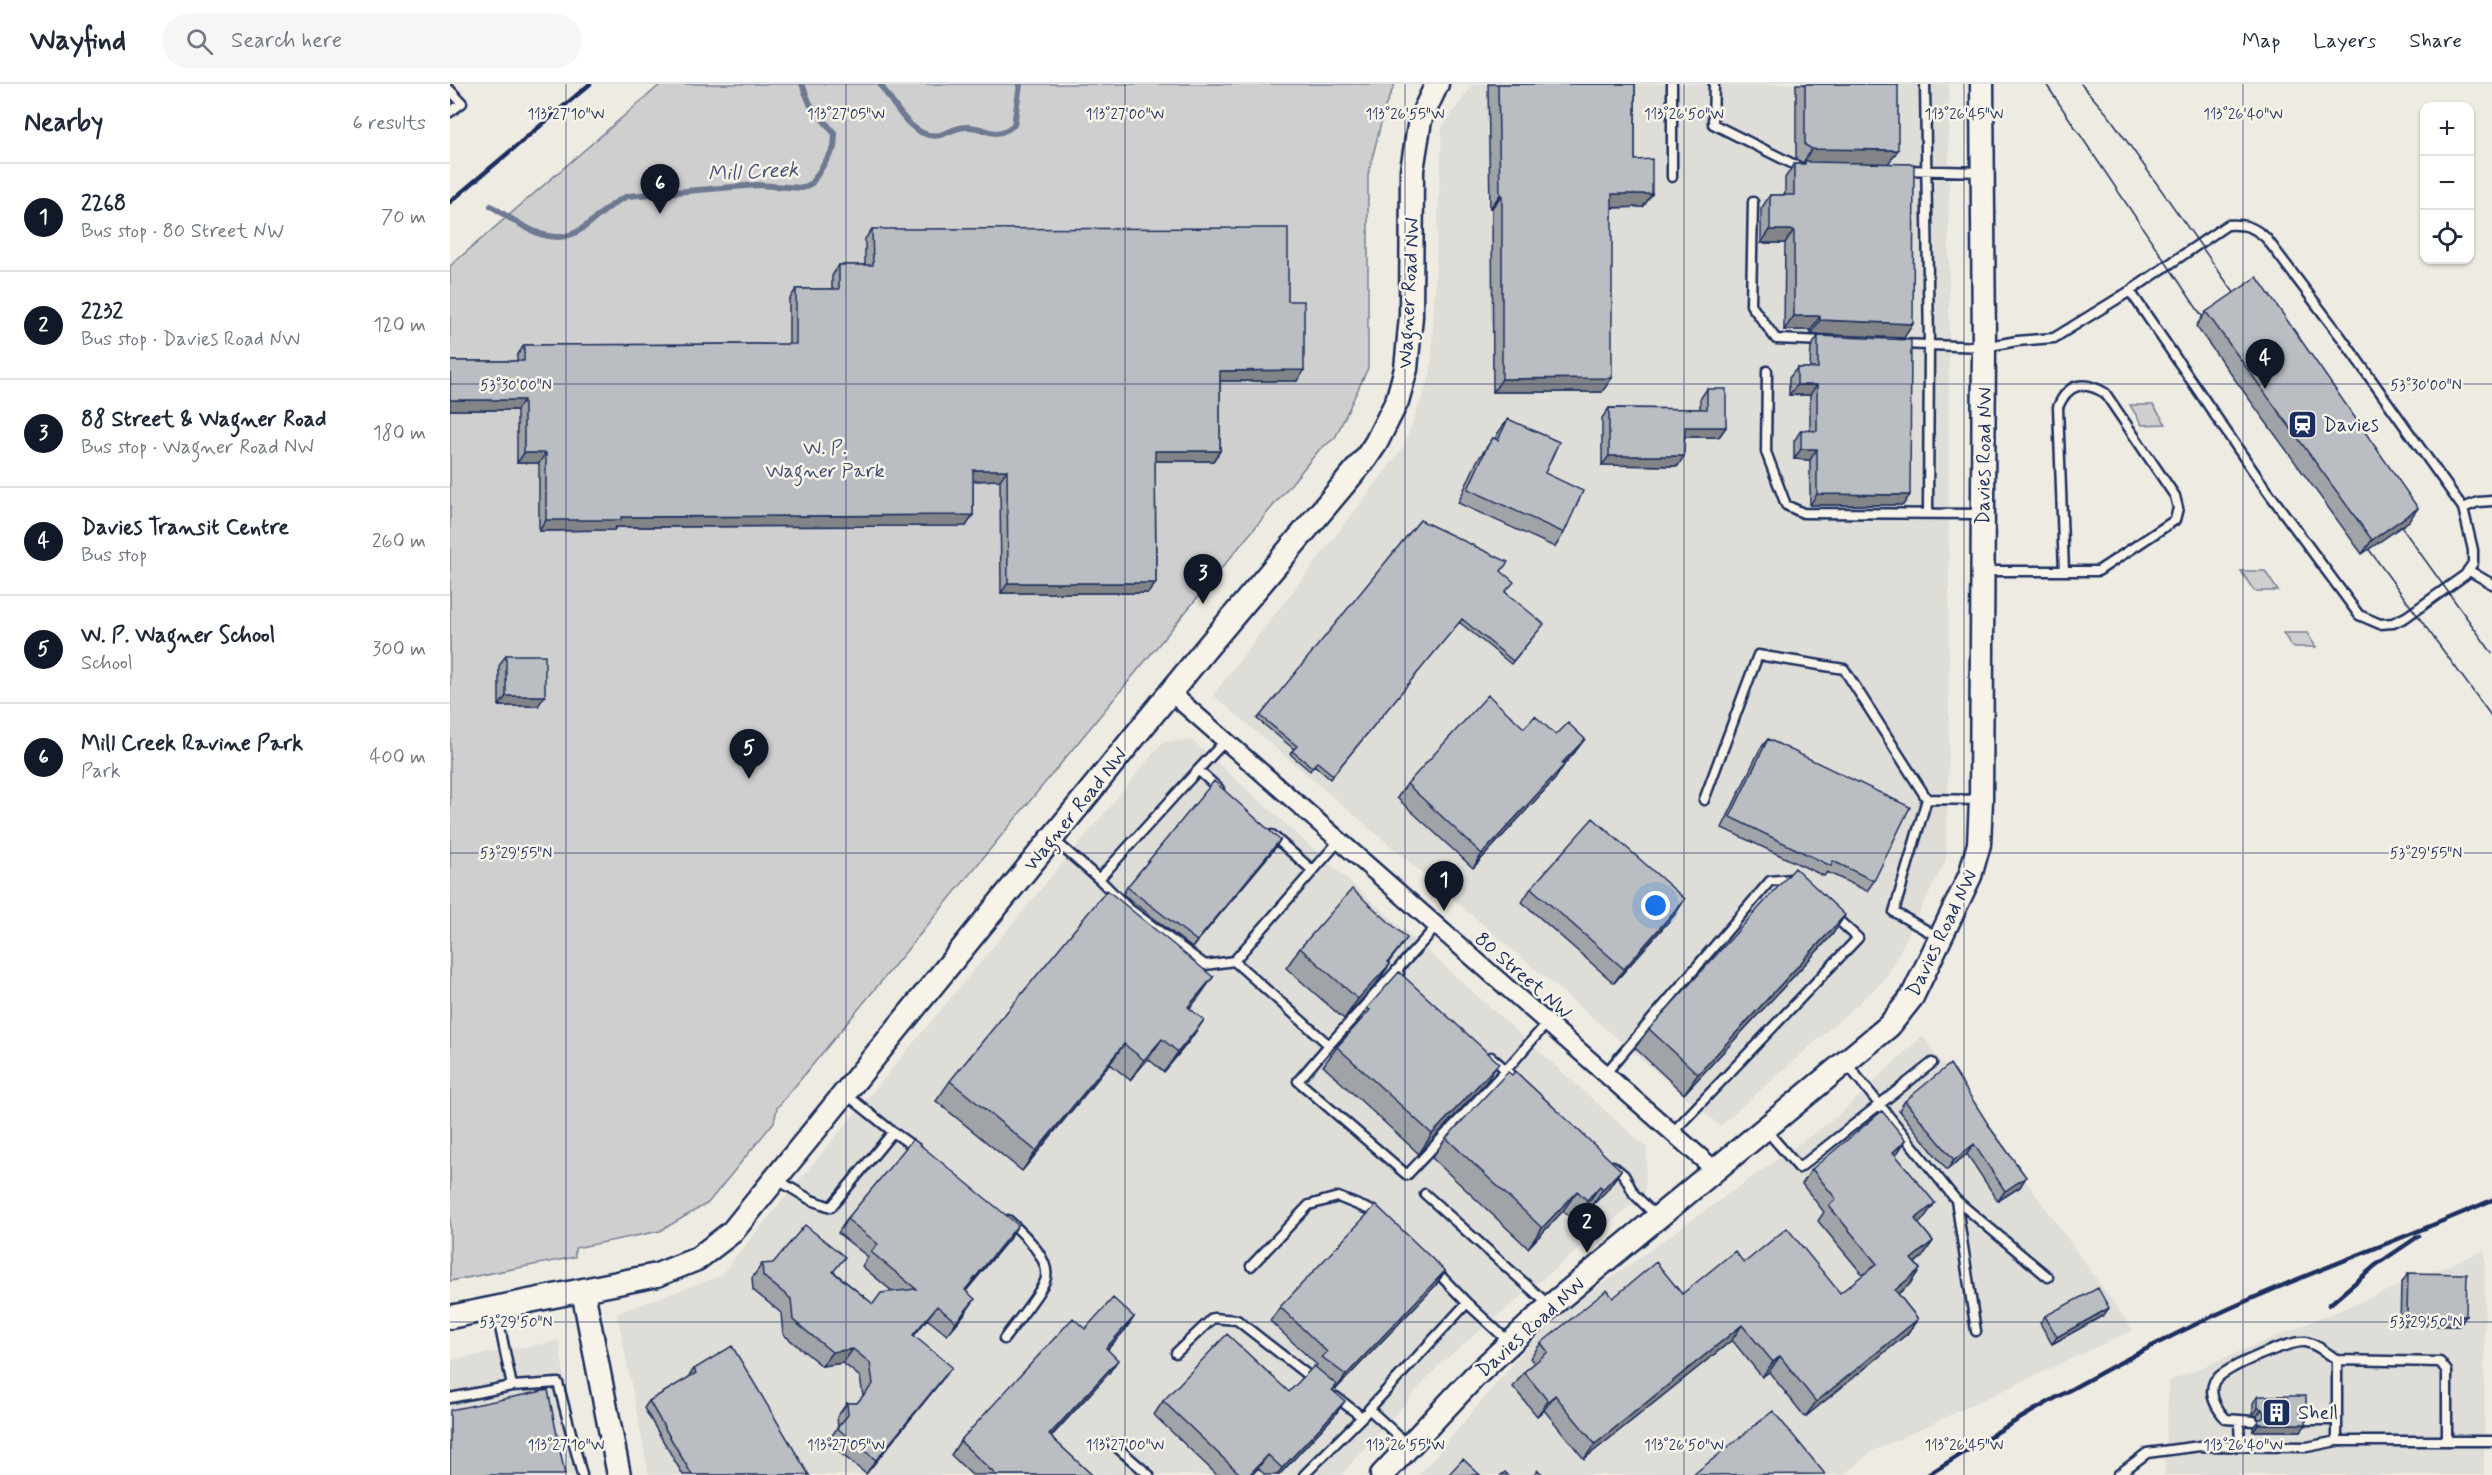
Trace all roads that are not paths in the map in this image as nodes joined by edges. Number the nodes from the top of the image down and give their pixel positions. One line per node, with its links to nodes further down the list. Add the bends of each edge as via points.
1 (1437, 84): 28 (street, Wagner Road NW, via 1414,144 1409,341 1402,387 1391,417 1366,458)
2 (1672, 84): 12 (lane)
3 (1714, 84): 8 (lane, via 1713,124 1801,169)
4 (1925, 84): 10 (lane)
5 (1983, 84): 11 (street, Davies Road NW)
6 (450, 90): 7 (lane, via 462,103)
7 (450, 112)
8 (1812, 169)
9 (1891, 170): 10 (lane)
10 (1925, 171): 11 (lane); 17 (lane)
11 (1983, 172): 18 (street, Davies Road NW)
12 (1672, 177)
13 (1753, 202): 15 (lane, via 1751,305 1776,339)
14 (2130, 291): 18 (lane, via 2054,338); 21 (lane, via 2227,225 2244,224 2256,229 2342,337); 24 (lane, via 2258,478 2359,615 2380,624 2393,623)
15 (1835, 341)
16 (1894, 344): 17 (lane)
17 (1929, 345): 18 (lane); 22 (lane)
18 (1984, 347): 23 (street, Davies Road NW)
19 (1767, 371): 22 (lane, via 1766,452 1786,505 1803,513)
20 (2492, 501): 21 (lane)
21 (2463, 508): 24 (lane, via 2474,550)
22 (1928, 513): 23 (lane)
23 (1982, 514): 25 (street, Davies Road NW)
24 (2468, 570): 27 (lane)
25 (1982, 571): 26 (lane); 34 (street, Davies Road NW)
26 (2064, 571): 26 (lane, via 2098,571 2175,520 2178,508 2175,496 2105,393 2092,385 2077,386 2064,393 2058,407)
27 (2492, 584)
28 (1170, 692): 29 (street, 80 Street NW); 36 (street, Wagner Road NW)
29 (1226, 741): 30 (lane); 37 (street, 80 Street NW)
30 (1198, 770): 31 (lane); 39 (lane)
31 (1224, 793)
32 (1928, 799): 33 (lane, via 1844,669 1758,655); 34 (lane); 43 (lane, via 1894,912)
33 (1704, 800)
34 (1981, 800): 43 (street, Davies Road NW, via 1976,859)
35 (1268, 831): 38 (lane)
36 (1051, 838): 39 (lane); 55 (street, Wagner Road NW)
37 (1340, 841): 38 (lane); 42 (street, 80 Street NW)
38 (1312, 870): 44 (lane)
39 (1099, 879): 44 (lane, via 1128,908 1205,965)
40 (1799, 886): 53 (lane, via 1791,879 1770,881)
41 (1825, 909): 59 (lane, via 1858,938)
42 (1437, 926): 45 (lane); 47 (street, 80 Street NW)
43 (1941, 938): 51 (street, Davies Road NW, via 1899,1015)
44 (1234, 961): 48 (lane)
45 (1396, 971): 46 (lane); 48 (lane)
46 (1404, 978)
47 (1547, 1023): 52 (lane); 53 (street, 80 Street NW)
48 (1329, 1045): 52 (lane, via 1298,1081 1407,1174)
49 (1480, 1047): 52 (lane)
50 (1932, 1063): 56 (lane)
51 (1846, 1064): 56 (lane); 57 (street, Davies Road NW)
52 (1506, 1070): 54 (lane)
53 (1605, 1074): 59 (street, 80 Street NW)
54 (1522, 1085)
55 (844, 1092): 58 (lane); 63 (street, Wagner Road NW)
56 (1879, 1104): 57 (lane, via 1799,1168); 65 (lane)
57 (1766, 1129): 62 (street, Davies Road NW)
58 (893, 1132): 60 (lane); 63 (lane, via 831,1207)
59 (1672, 1133): 62 (street, 80 Street NW)
60 (921, 1152)
61 (1607, 1160): 67 (lane)
62 (1715, 1170): 67 (street, Davies Road NW)
63 (776, 1179): 72 (street, Wagner Road NW, via 732,1232 697,1258 657,1275)
64 (1425, 1194): 74 (lane)
65 (1956, 1200): 71 (lane); 77 (lane)
66 (1000, 1214): 78 (lane, via 1025,1234 1044,1263 1046,1280)
67 (1658, 1217): 74 (street, Davies Road NW)
68 (1383, 1220): 70 (lane, via 1375,1212 1338,1197 1309,1205)
69 (1425, 1261): 73 (lane)
70 (1251, 1266)
71 (2048, 1277)
72 (584, 1291): 75 (street, Wagner Road NW); 97 (street)
73 (1467, 1303): 79 (lane); 84 (lane)
74 (1550, 1306): 79 (street, Davies Road NW)
75 (496, 1308): 76 (street, Wagner Road NW); 82 (lane)
76 (450, 1317)
77 (1976, 1331)
78 (1004, 1339)
79 (1510, 1342): 94 (street, Davies Road NW)
80 (1176, 1353): 85 (lane, via 1213,1318 1237,1320)
81 (2337, 1360): 87 (lane); 88 (lane, via 2315,1345 2290,1343 2224,1373 2214,1381 2216,1407 2226,1419); 91 (lane, via 2440,1362 2447,1371)
82 (512, 1386): 83 (lane); 96 (lane, via 558,1383)
83 (450, 1398)
84 (1369, 1409): 85 (lane); 94 (lane)
85 (1362, 1417): 99 (lane)
86 (2301, 1420): 87 (lane)
87 (2337, 1420): 90 (lane)
88 (2239, 1421): 89 (lane); 95 (lane)
89 (2253, 1421)
90 (2337, 1441): 91 (lane); 95 (lane, via 2307,1447)
91 (2447, 1441): 92 (lane)
92 (2492, 1441)
93 (1113, 1443): 98 (lane)
94 (1409, 1446): 100 (street, Davies Road NW)
95 (2240, 1446): 101 (lane, via 2200,1446 2147,1453)
96 (582, 1475)
97 (620, 1475)
98 (1149, 1475)
99 (1304, 1475)
100 (1382, 1475)
101 (2118, 1475)

